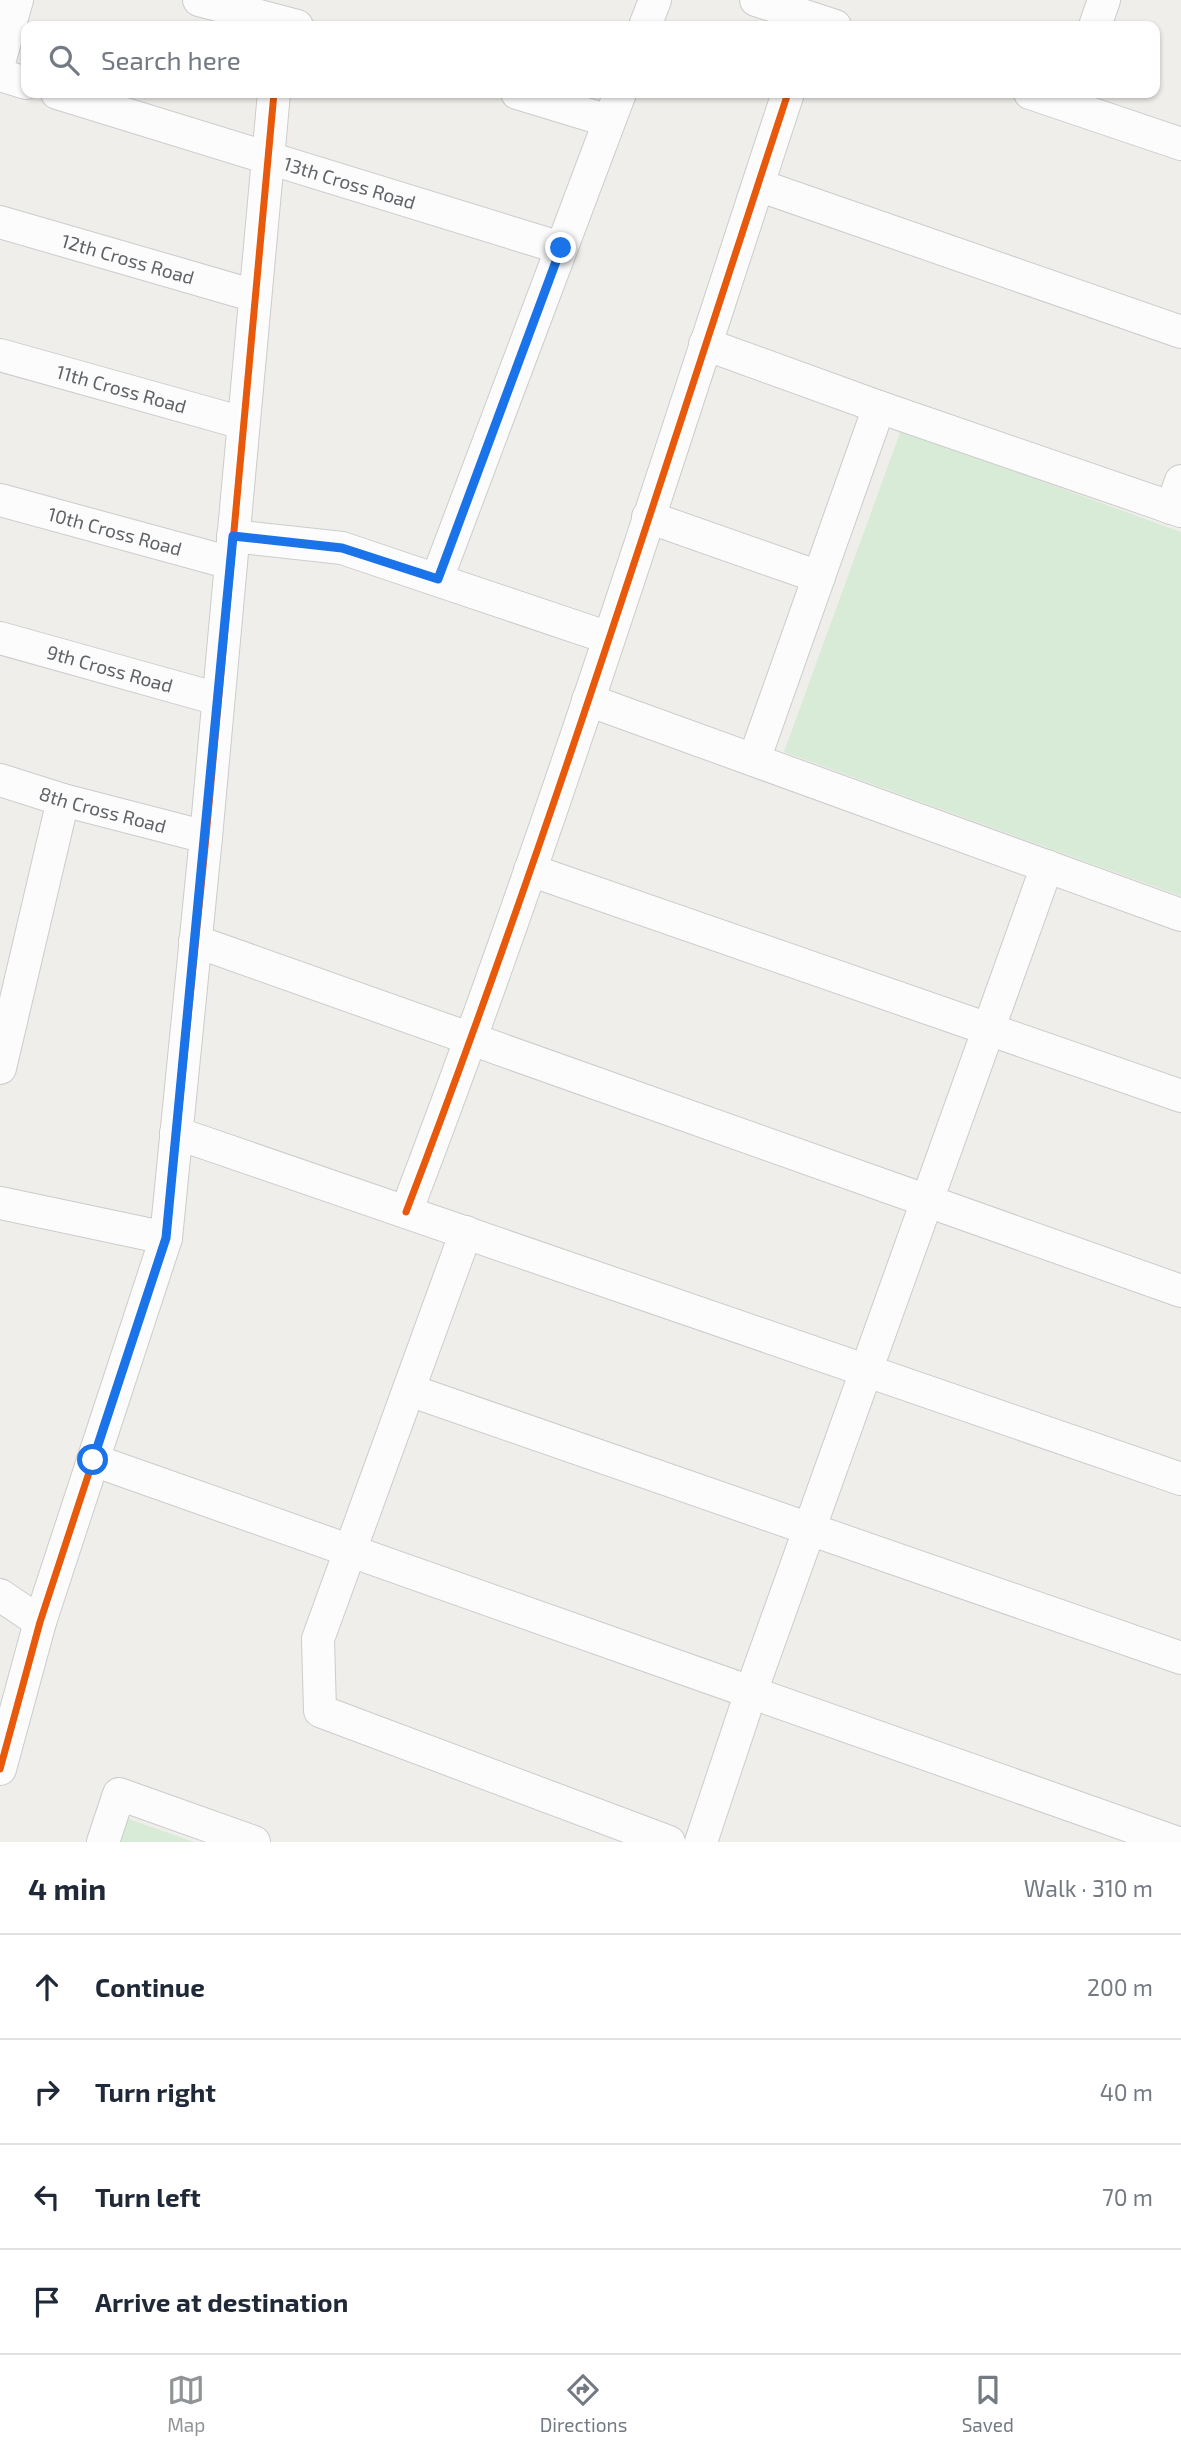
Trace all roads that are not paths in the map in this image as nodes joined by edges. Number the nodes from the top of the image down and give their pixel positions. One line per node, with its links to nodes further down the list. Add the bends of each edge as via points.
1 (17, 0): 10 (street)
2 (199, 0): 6 (street)
3 (655, 0): 8 (street)
4 (756, 0): 7 (street)
5 (1104, 0): 9 (street)
6 (285, 18)
7 (819, 18)
8 (647, 21)
9 (1097, 21)
10 (0, 59)
11 (0, 75): 12 (street)
12 (21, 81)
13 (73, 98): 20 (street, 13th Cross Road)
14 (273, 98): 20 (street)
15 (552, 98): 18 (street)
16 (786, 98): 21 (street)
17 (1070, 99): 19 (street)
18 (615, 107): 23 (street)
19 (1181, 144)
20 (267, 159): 23 (street, 13th Cross Road); 24 (street)
21 (758, 184): 25 (street); 26 (street)
22 (0, 222): 24 (street, 12th Cross Road)
23 (561, 248): 35 (street)
24 (255, 296): 29 (street)
25 (1181, 332)
26 (705, 344): 28 (street); 32 (street)
27 (0, 355): 29 (street, 11th Cross Road)
28 (879, 407): 31 (street); 34 (street)
29 (243, 423): 33 (street)
30 (0, 500): 33 (street, 10th Cross Road)
31 (1178, 500)
32 (648, 517): 34 (street); 37 (street)
33 (232, 549): 35 (street, 10th Cross Road, via 342,548); 38 (street)
34 (819, 577): 40 (street)
35 (438, 579): 37 (street, 10th Cross Road)
36 (0, 638): 38 (street, 9th Cross Road)
37 (609, 638): 39 (street)
38 (218, 699): 43 (street)
39 (588, 700): 40 (street); 45 (street)
40 (754, 761): 44 (street)
41 (0, 780): 42 (street, 8th Cross Road)
42 (64, 800): 43 (street, 8th Cross Road); 50 (street)
43 (206, 837): 47 (street)
44 (1047, 866): 46 (street); 48 (street)
45 (530, 870): 48 (street); 49 (street)
46 (1181, 915)
47 (195, 941): 49 (street); 52 (street)
48 (988, 1029): 51 (street); 53 (street)
49 (472, 1039): 53 (street); 55 (street)
50 (0, 1068)
51 (1181, 1096)
52 (176, 1133): 55 (street); 57 (street)
53 (926, 1200): 58 (street); 59 (street)
54 (0, 1203): 57 (street)
55 (406, 1212): 56 (street)
56 (466, 1232): 59 (street); 60 (street)
57 (166, 1238): 61 (street)
58 (1181, 1291)
59 (865, 1370): 62 (street); 63 (street)
60 (409, 1390): 63 (street); 64 (street)
61 (93, 1460): 64 (street); 66 (street)
62 (1181, 1479)
63 (809, 1529): 67 (street); 68 (street)
64 (350, 1550): 68 (street); 72 (street, via 318,1639 320,1711)
65 (0, 1595): 66 (street)
66 (40, 1622): 69 (street)
67 (1181, 1658)
68 (751, 1692): 73 (street); 74 (street)
69 (0, 1769)
70 (103, 1842): 71 (street, via 120,1794)
71 (254, 1842)
72 (669, 1842)
73 (701, 1842)
74 (1174, 1842)

